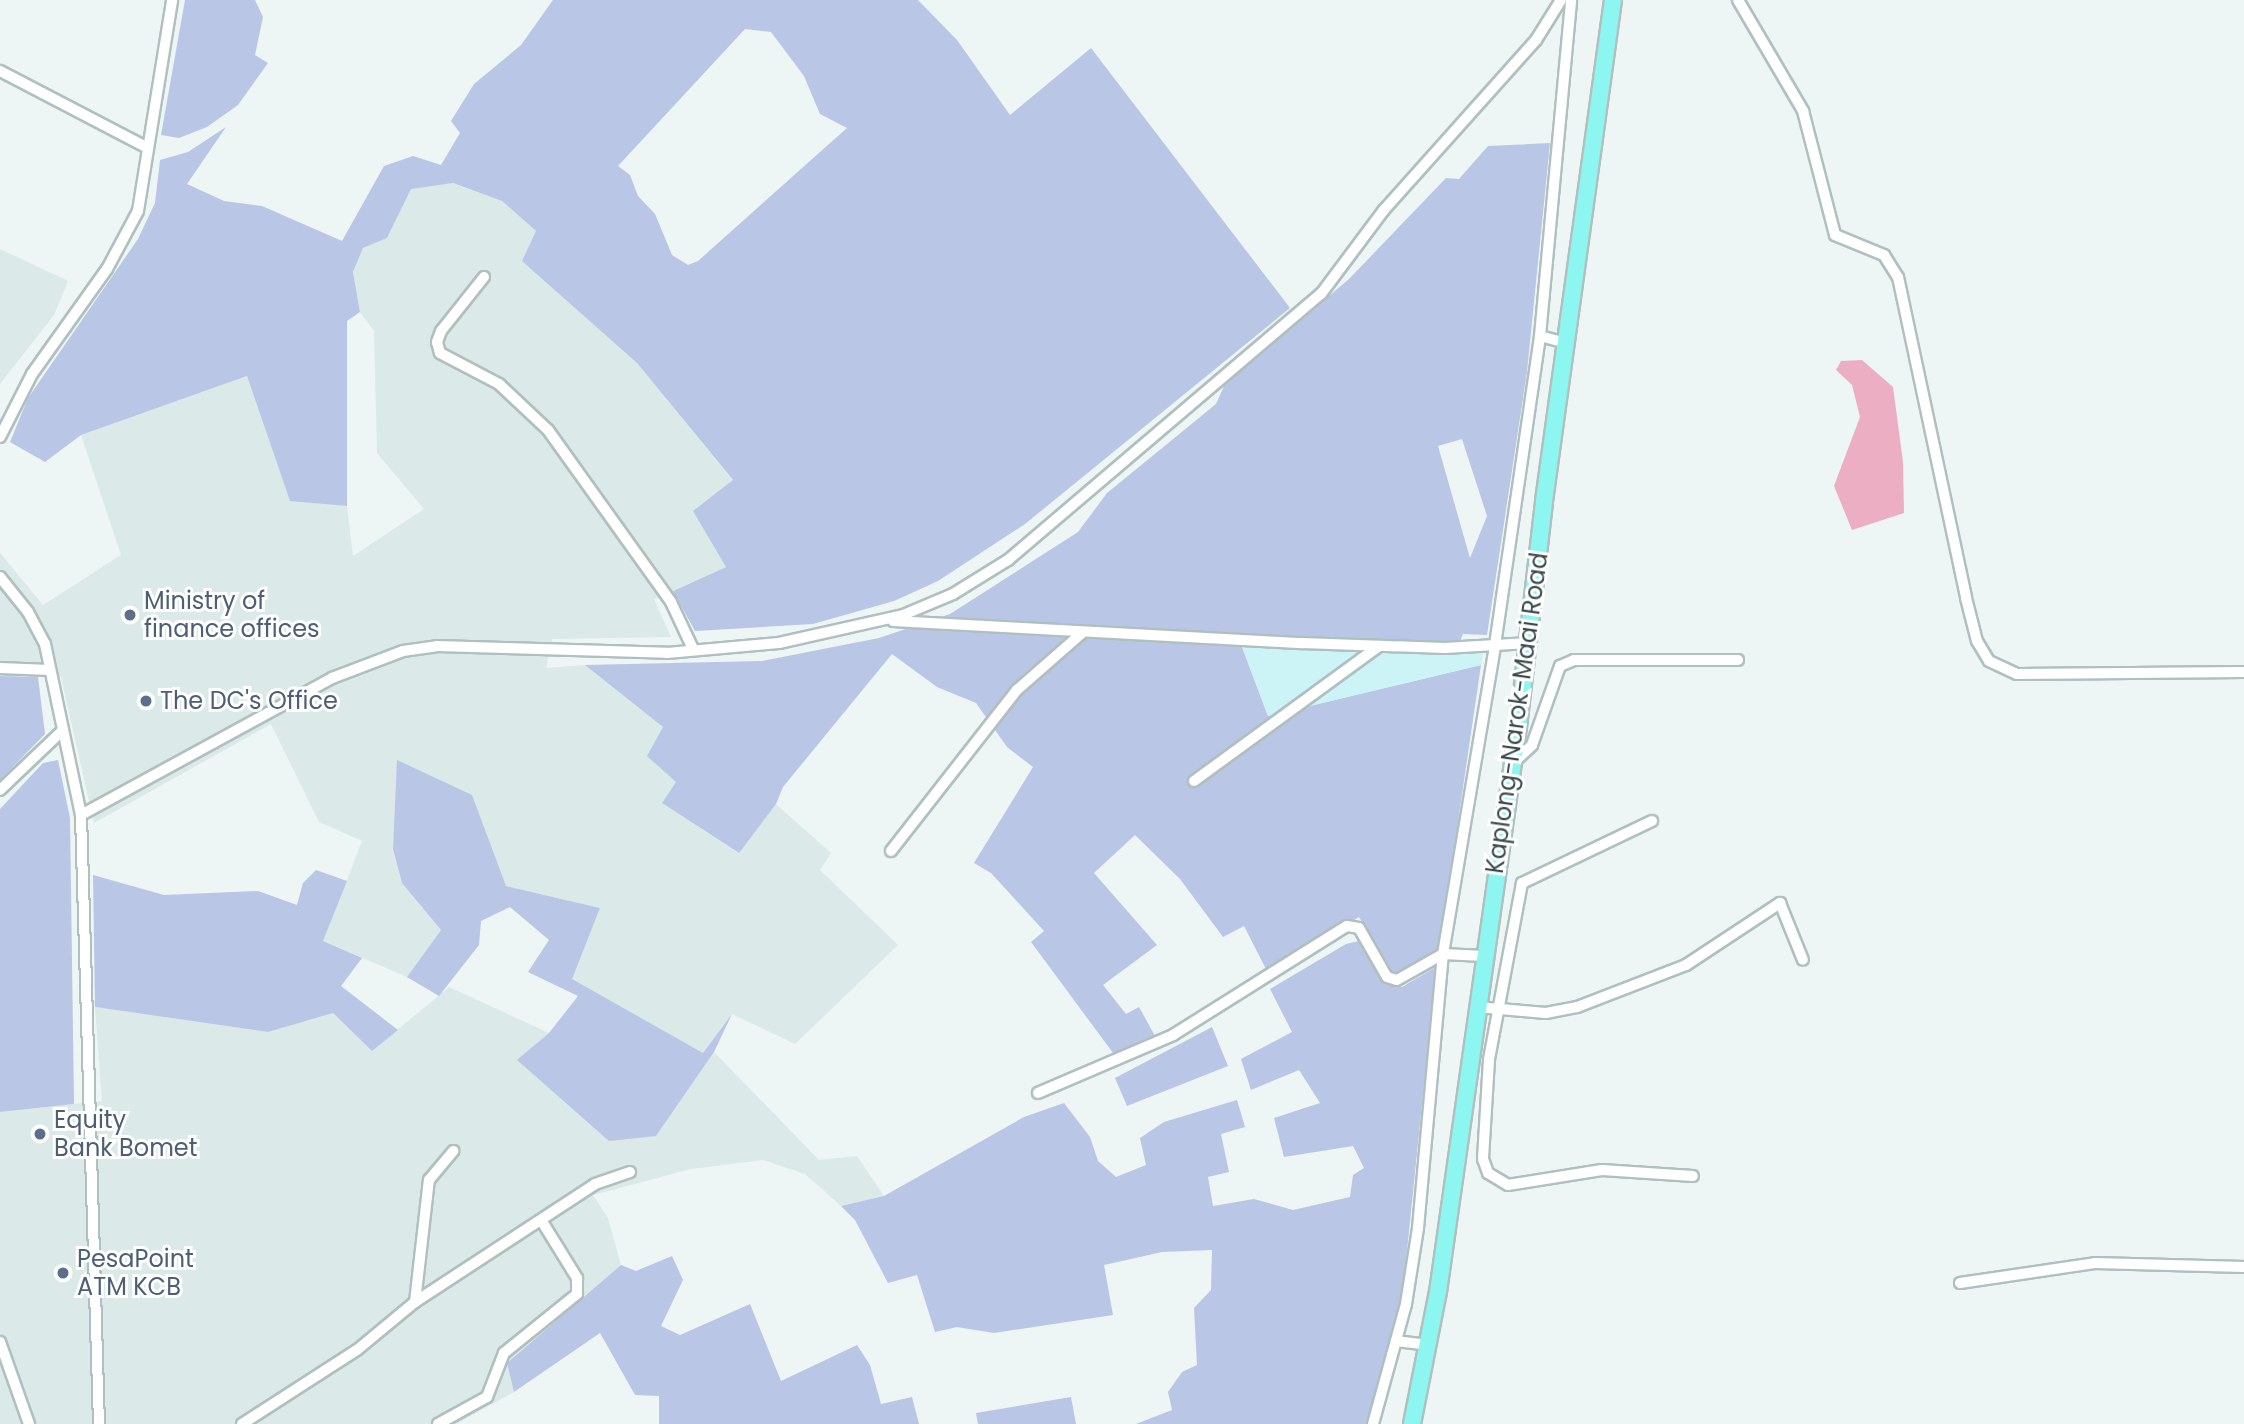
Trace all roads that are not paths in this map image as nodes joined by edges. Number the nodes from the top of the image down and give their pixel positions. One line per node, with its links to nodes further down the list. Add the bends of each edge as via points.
1 (172, 0): 7 (street)
2 (1561, 0): 13 (street, via 1529,49 1382,211 1321,294 1008,560 953,594)
3 (1572, 0): 9 (street)
4 (1613, 0): 10 (highway, Kaplong-Narok-Maai Road)
5 (1738, 0): 22 (street, via 1803,111 1835,235 1884,255 1898,277 1966,598 1989,661 2017,674)
6 (0, 71): 7 (street)
7 (146, 147): 11 (street, via 138,211 125,239 32,374)
8 (484, 277): 18 (street, via 442,331 437,342 440,353 499,384 548,430 671,602)
9 (1539, 336): 10 (street); 16 (street)
10 (1567, 343): 15 (highway, Kaplong-Narok-Maai Road)
11 (0, 437)
12 (0, 577): 21 (street, via 37,626)
13 (886, 620): 14 (street); 18 (street, via 779,643)
14 (1082, 633): 17 (street); 29 (street, via 1017,690)
15 (1529, 643): 16 (street); 24 (highway, Kaplong-Narok-Maai Road)
16 (1495, 645): 17 (street); 30 (street)
17 (1379, 646): 25 (street)
18 (693, 649): 27 (street, via 566,652 437,646 403,651 332,678)
19 (1738, 660): 24 (street, via 1574,660 1560,666 1532,745)
20 (0, 668): 21 (street)
21 (50, 670): 23 (street)
22 (2244, 672)
23 (63, 730): 26 (street); 27 (street)
24 (1513, 763): 31 (highway, Kaplong-Narok-Maai Road)
25 (1194, 781)
26 (0, 790)
27 (81, 815): 47 (street)
28 (1652, 821): 34 (street, via 1522,883)
29 (891, 851)
30 (1443, 954): 31 (street); 35 (street, via 1397,980 1387,977 1359,928 1348,926 1173,1035); 43 (street, via 1418,1228)
31 (1484, 956): 33 (highway, Kaplong-Narok-Maai Road)
32 (1803, 960): 34 (street, via 1784,905 1777,903 1665,976 1546,1013)
33 (1477, 1007): 34 (street); 45 (highway, Kaplong-Narok-Maai Road)
34 (1499, 1008): 38 (street, via 1483,1129 1488,1173 1508,1185 1602,1170)
35 (1038, 1093)
36 (453, 1151): 42 (street, via 429,1180)
37 (630, 1172): 39 (street, via 595,1184)
38 (1693, 1176)
39 (541, 1220): 42 (street); 49 (street, via 577,1278 577,1294 504,1353 487,1397)
40 (2244, 1268): 41 (street, via 2095,1263)
41 (1961, 1283)
42 (415, 1302): 48 (street, via 357,1350)
43 (1396, 1341): 45 (street); 50 (street)
44 (0, 1342): 46 (street)
45 (1430, 1345): 51 (highway, Kaplong-Narok-Maai Road)
46 (29, 1424)
47 (99, 1424)
48 (242, 1424)
49 (438, 1424)
50 (1373, 1424)
51 (1412, 1424)

